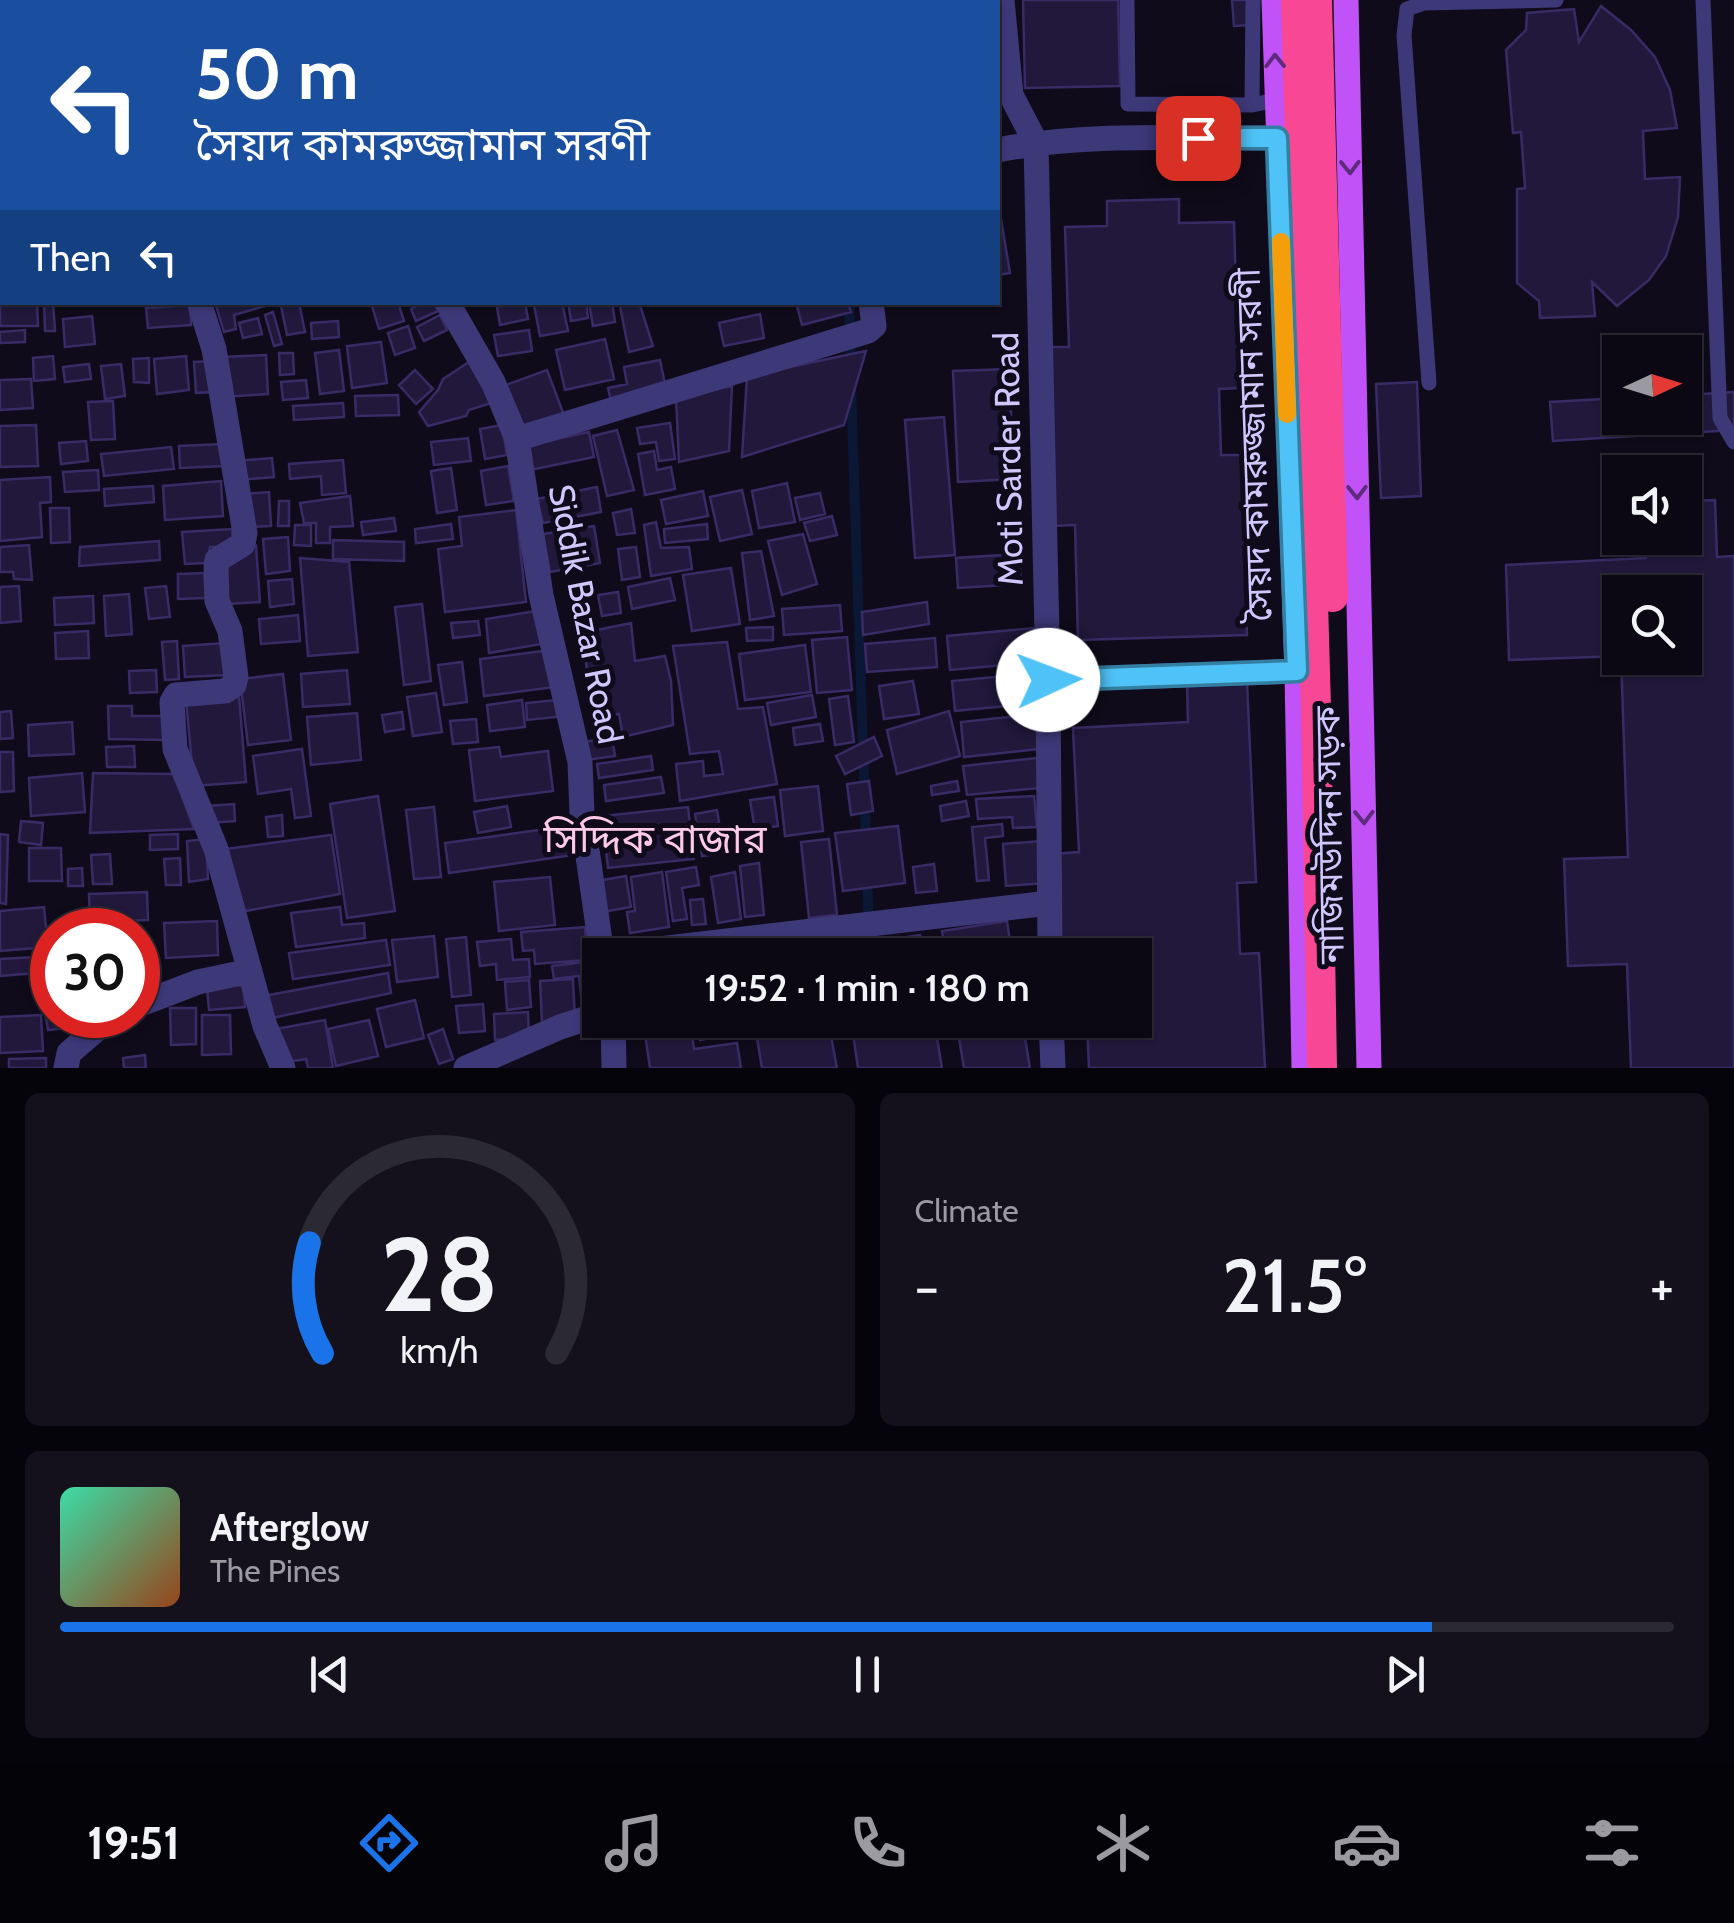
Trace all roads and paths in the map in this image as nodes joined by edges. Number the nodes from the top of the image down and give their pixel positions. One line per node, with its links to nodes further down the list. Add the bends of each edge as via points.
1 (1002, 0): 12 (street, via 1010,95)
2 (1127, 0): 10 (lane, via 1128,104)
3 (1253, 0): 10 (lane)
4 (1274, 0): 10 (main road, সৈয়দ কামরুজ্জামান সরণী, one-way to 4)
5 (1296, 0): 38 (highway)
6 (1317, 0): 39 (highway)
7 (1346, 0): 40 (main road, নাজিমউদ্দিন সড়ক, one-way to 40)
8 (1556, 0): 17 (lane, via 1407,9)
9 (1703, 0): 19 (lane, via 1720,418)
10 (1264, 102): 11 (main road, সৈয়দ কামরুজ্জামান সরণী)
11 (1277, 138): 12 (street); 20 (main road, সৈয়দ কামরুজ্জামান সরণী)
12 (1036, 142): 13 (street); 21 (street, Moti Sarder Road)
13 (1000, 150)
14 (200, 305): 26 (street, via 214,348 245,534 243,544 216,560 234,685 176,696 174,749 216,849)
15 (449, 305): 18 (street, Siddik Bazar Road)
16 (871, 305): 18 (street, via 874,326 868,331)
17 (1429, 383)
18 (518, 440): 23 (street, Siddik Bazar Road, via 542,596 580,762)
19 (1734, 442)
20 (1297, 671): 21 (street); 37 (main road, সৈয়দ কামরুজ্জামান সরণী)
21 (1048, 680): 22 (street, Moti Sarder Road)
22 (1049, 903): 24 (street); 25 (street, Moti Sarder Road)
23 (602, 938)
24 (750, 938)
25 (1050, 938)
26 (250, 970): 27 (street); 33 (street)
27 (160, 997)
28 (582, 1020): 34 (street)
29 (86, 1038): 32 (street, via 69,1053)
30 (613, 1038): 35 (street)
31 (1052, 1038): 36 (street)
32 (66, 1068)
33 (283, 1068)
34 (466, 1068)
35 (614, 1068)
36 (1052, 1068)
37 (1304, 1068)
38 (1322, 1068)
39 (1341, 1068)
40 (1368, 1068)

